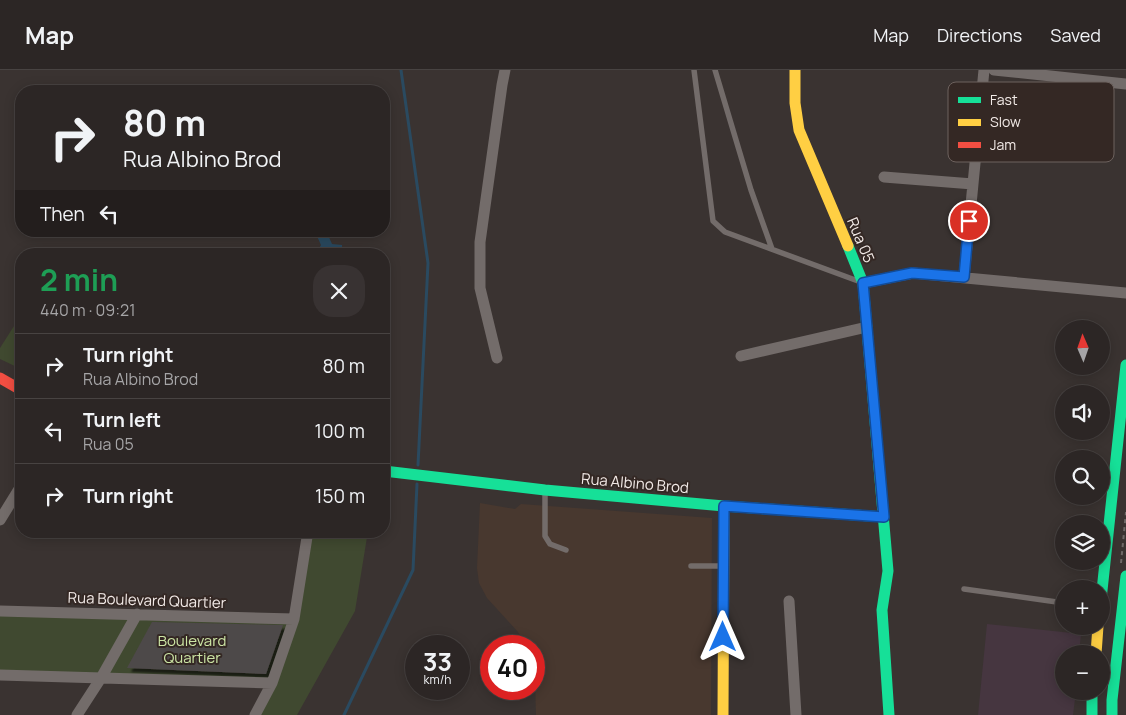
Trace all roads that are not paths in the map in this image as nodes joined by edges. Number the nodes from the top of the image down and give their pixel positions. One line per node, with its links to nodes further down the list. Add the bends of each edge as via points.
1 (506, 70): 16 (street, via 480,242 480,288)
2 (694, 70): 10 (lane, via 713,220 725,232)
3 (715, 70): 10 (lane)
4 (795, 70): 12 (street, Rua 05, via 799,130)
5 (994, 70): 6 (street)
6 (1107, 82)
7 (975, 162): 9 (street)
8 (884, 177): 9 (street)
9 (973, 184): 11 (street)
10 (772, 249): 12 (lane)
11 (964, 277): 12 (street, via 912,273); 13 (street)
12 (863, 283): 14 (street, Rua 05)
13 (1126, 293)
14 (867, 327): 15 (street); 24 (street, Rua 05)
15 (741, 356)
16 (497, 358)
17 (1126, 365): 31 (street)
18 (0, 378): 19 (street)
19 (15, 387)
20 (390, 471): 21 (street, Rua Albino Brod)
21 (545, 490): 23 (street, Rua Albino Brod); 27 (lane, via 545,536 550,544)
22 (15, 496): 25 (street)
23 (724, 506): 24 (street, Rua Albino Brod); 29 (street)
24 (884, 517): 46 (street, Rua 05, via 888,571 882,610)
25 (0, 520)
26 (307, 538): 37 (street)
27 (566, 550)
28 (691, 566): 29 (lane)
29 (724, 566): 44 (street)
30 (1126, 576): 48 (street)
31 (1103, 580)
32 (964, 589): 34 (lane)
33 (789, 601): 45 (street)
34 (1055, 602)
35 (0, 611): 36 (street, Rua Boulevard Quartier)
36 (137, 614): 37 (street, Rua Boulevard Quartier); 39 (street)
37 (294, 619): 40 (street)
38 (0, 675): 39 (street)
39 (101, 678): 40 (street); 42 (street)
40 (272, 683): 43 (street)
41 (1092, 700): 47 (street)
42 (77, 715)
43 (255, 715)
44 (723, 715)
45 (796, 715)
46 (889, 715)
47 (1092, 715)
48 (1112, 715)

